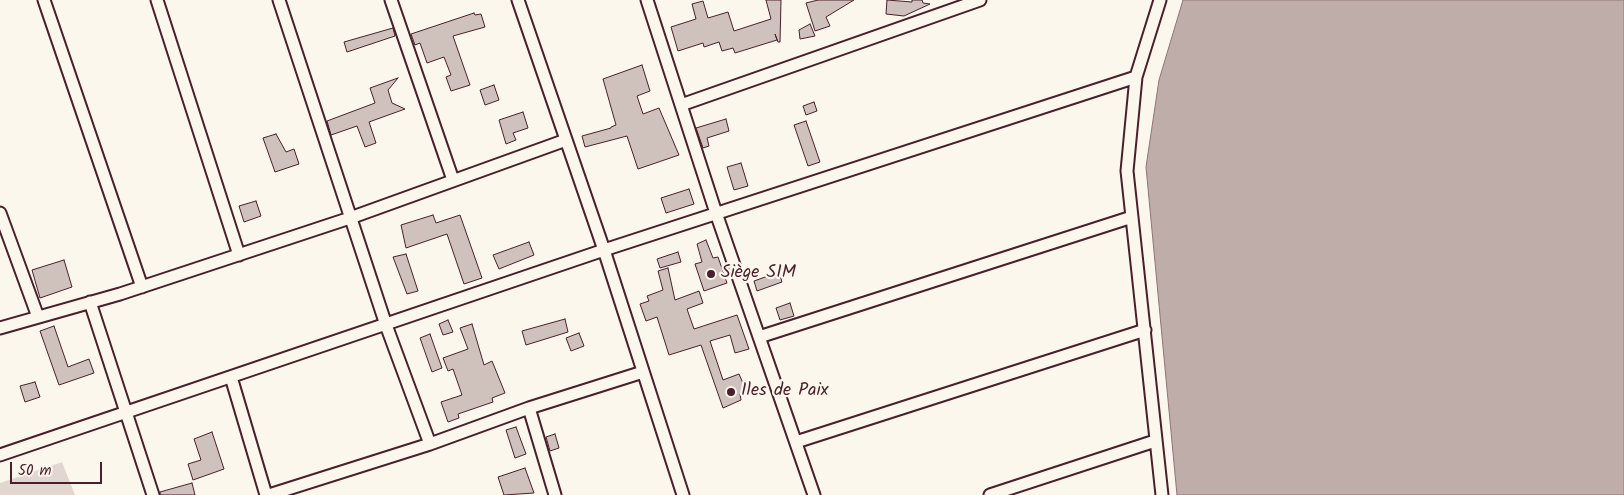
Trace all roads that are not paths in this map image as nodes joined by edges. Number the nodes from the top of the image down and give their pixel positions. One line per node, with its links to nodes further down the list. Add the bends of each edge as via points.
1 (44, 0): 19 (street)
2 (157, 0): 18 (street)
3 (279, 0): 16 (street)
4 (391, 0): 12 (street)
5 (518, 0): 11 (street)
6 (647, 0): 10 (street)
7 (980, 0): 10 (street)
8 (1160, 0): 9 (street)
9 (1136, 77): 14 (street); 15 (street, via 1127,171)
10 (681, 105): 14 (street)
11 (566, 140): 12 (street); 17 (street)
12 (453, 180): 16 (street)
13 (0, 213): 21 (street)
14 (716, 213): 17 (street); 25 (street)
15 (1132, 217): 24 (street); 25 (street)
16 (350, 218): 18 (street); 22 (street)
17 (604, 250): 22 (street); 26 (street)
18 (238, 255): 19 (street)
19 (142, 287): 20 (street)
20 (90, 302): 21 (street); 29 (street)
21 (38, 317): 23 (street)
22 (386, 324): 27 (street); 32 (street)
23 (0, 328)
24 (1145, 330): 30 (street); 31 (street)
25 (760, 337): 31 (street)
26 (643, 372): 28 (street); 37 (street)
27 (231, 378): 29 (street); 35 (street)
28 (529, 408): 32 (street); 36 (street)
29 (126, 413): 33 (street); 34 (street)
30 (1155, 441): 39 (street); 40 (street)
31 (796, 442): 38 (street)
32 (430, 444): 35 (street)
33 (0, 455)
34 (153, 495)
35 (268, 495)
36 (555, 495)
37 (683, 495)
38 (814, 495)
39 (990, 495)
40 (1162, 495)

